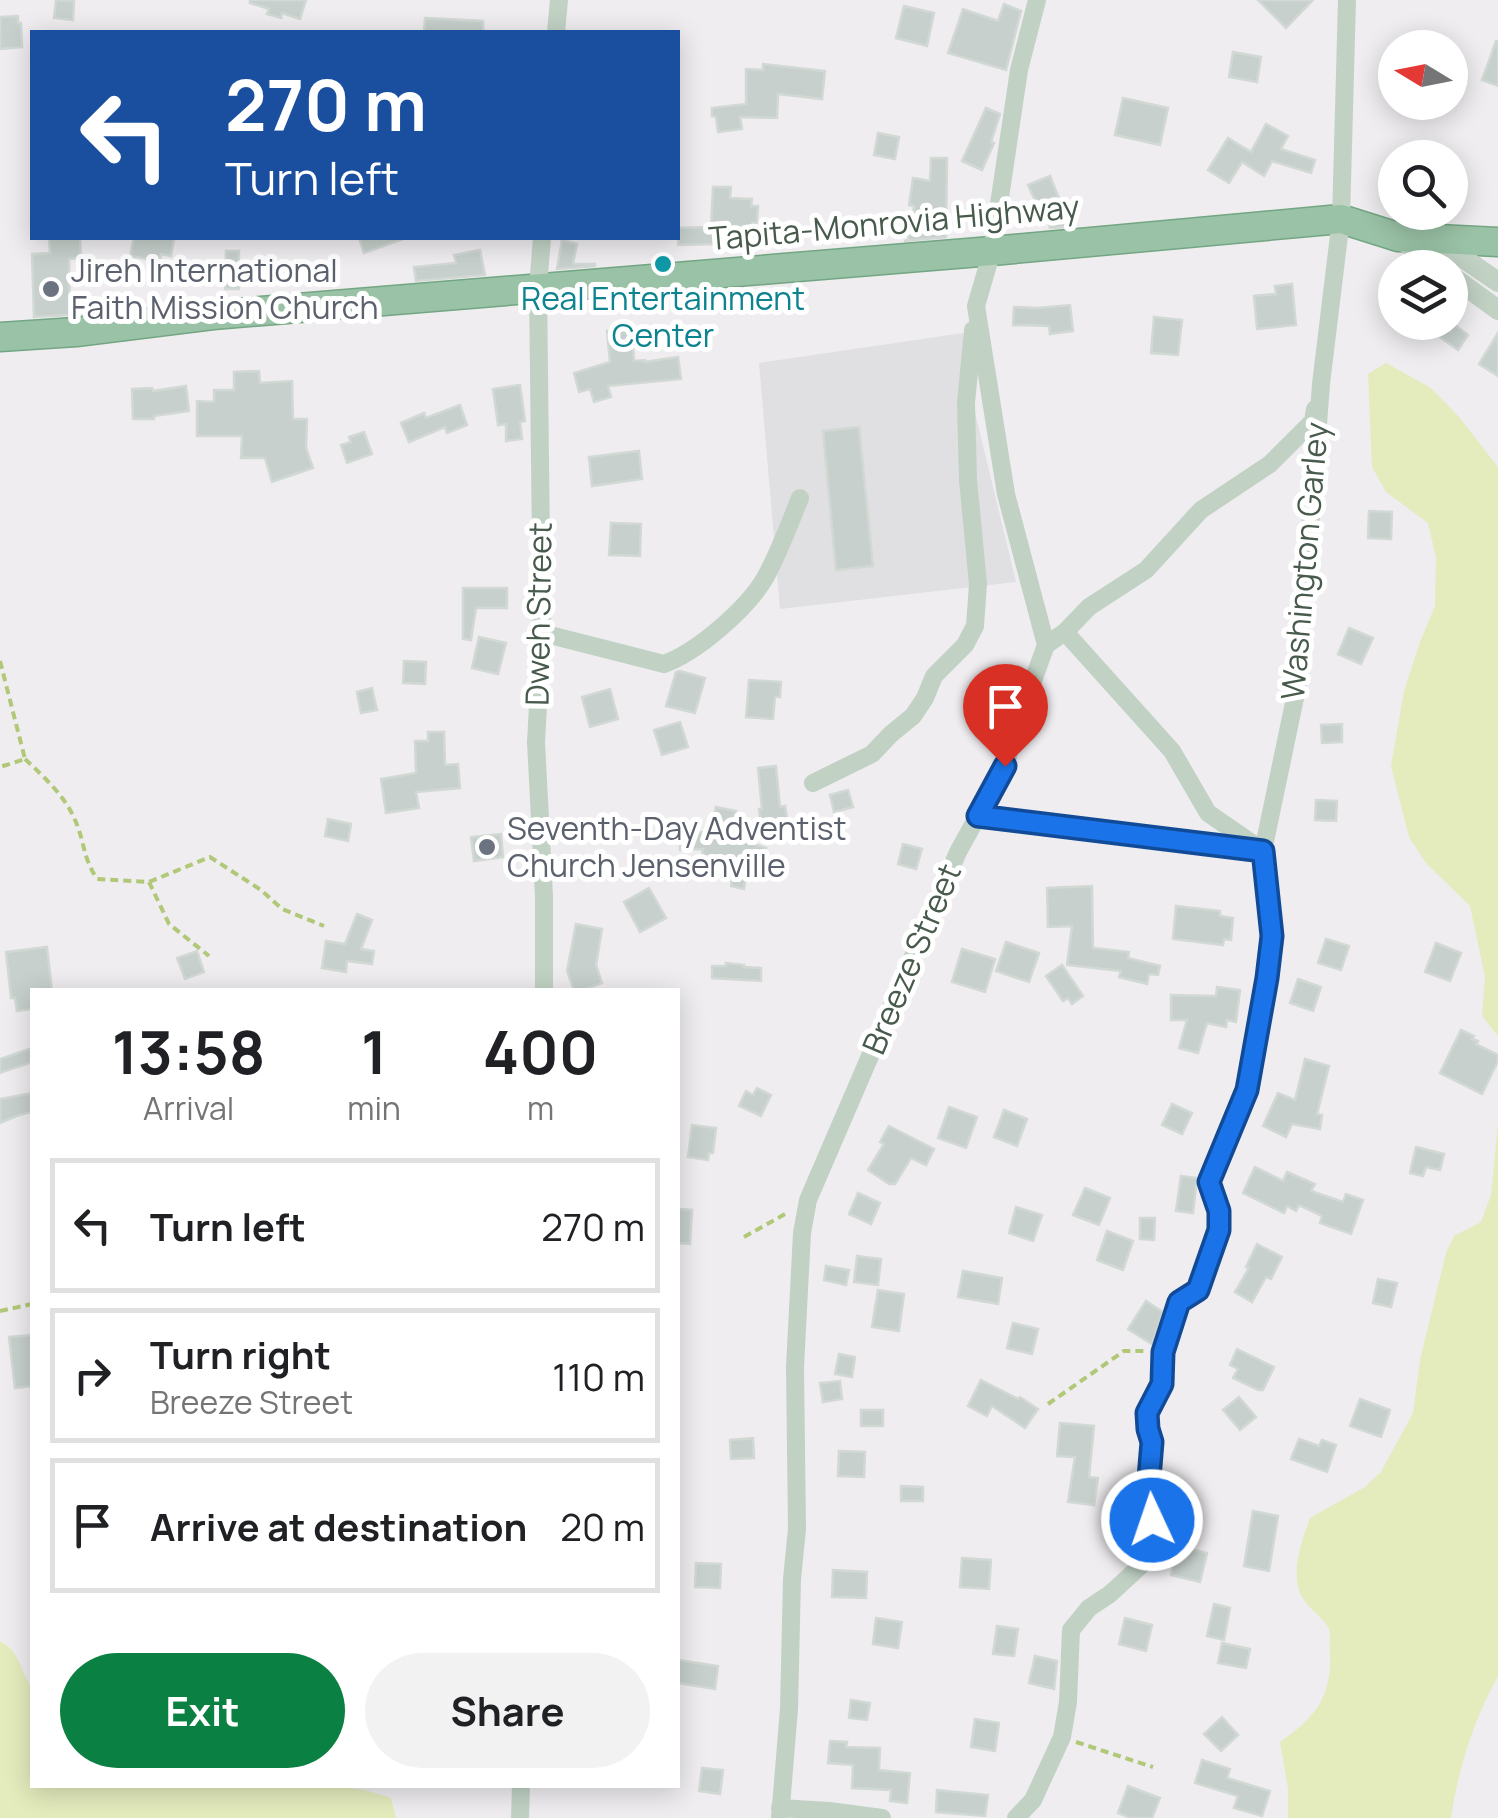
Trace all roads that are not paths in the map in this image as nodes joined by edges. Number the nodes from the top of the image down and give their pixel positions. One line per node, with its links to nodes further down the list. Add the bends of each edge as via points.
1 (558, 0): 4 (street)
2 (1037, 0): 11 (street, via 1019,70)
3 (1347, 0): 5 (street, Washington Garley)
4 (556, 30)
5 (1341, 218): 6 (highway, Tapita-Monrovia Highway); 11 (highway, Tapita-Monrovia Highway); 18 (street, Washington Garley)
6 (1398, 237): 7 (highway, Tapita-Monrovia Highway); 10 (street)
7 (1432, 238): 9 (highway, Tapita-Monrovia Highway); 12 (street)
8 (542, 240): 13 (street, Dweh Street)
9 (1498, 242)
10 (1416, 250)
11 (992, 251): 13 (highway, Tapita-Monrovia Highway); 15 (street)
12 (1498, 282)
13 (538, 287): 17 (highway, Tapita-Monrovia Highway); 20 (street, Dweh Street)
14 (1468, 288): 16 (street)
15 (976, 306): 22 (street, via 1006,494); 23 (street, via 966,403 975,626 934,676 914,716 872,754)
16 (1498, 310)
17 (0, 338)
18 (1320, 384): 21 (street, via 1312,421 1270,464 1201,510 1146,570 1089,607); 25 (street, Washington Garley, via 1299,680)
19 (800, 498): 20 (street, via 763,581 680,658 664,664)
20 (542, 632): 26 (street, Dweh Street, via 536,742)
21 (1065, 632): 22 (street); 25 (street, via 1172,750 1208,813)
22 (1046, 645): 24 (street, Breeze Street, via 1005,766)
23 (813, 783)
24 (978, 816): 25 (street); 28 (street, Breeze Street, via 808,1200 795,1367 796,1528)
25 (1263, 851): 31 (street, Washington Garley, via 1272,936 1247,1090 1209,1182 1219,1230 1198,1290 1179,1302 1163,1352 1162,1384 1147,1413 1148,1559 1071,1630 1062,1737 1033,1800)
26 (544, 988)
27 (521, 1788): 29 (street)
28 (780, 1813): 30 (street)
29 (520, 1818)
30 (882, 1818)
31 (1016, 1818)

